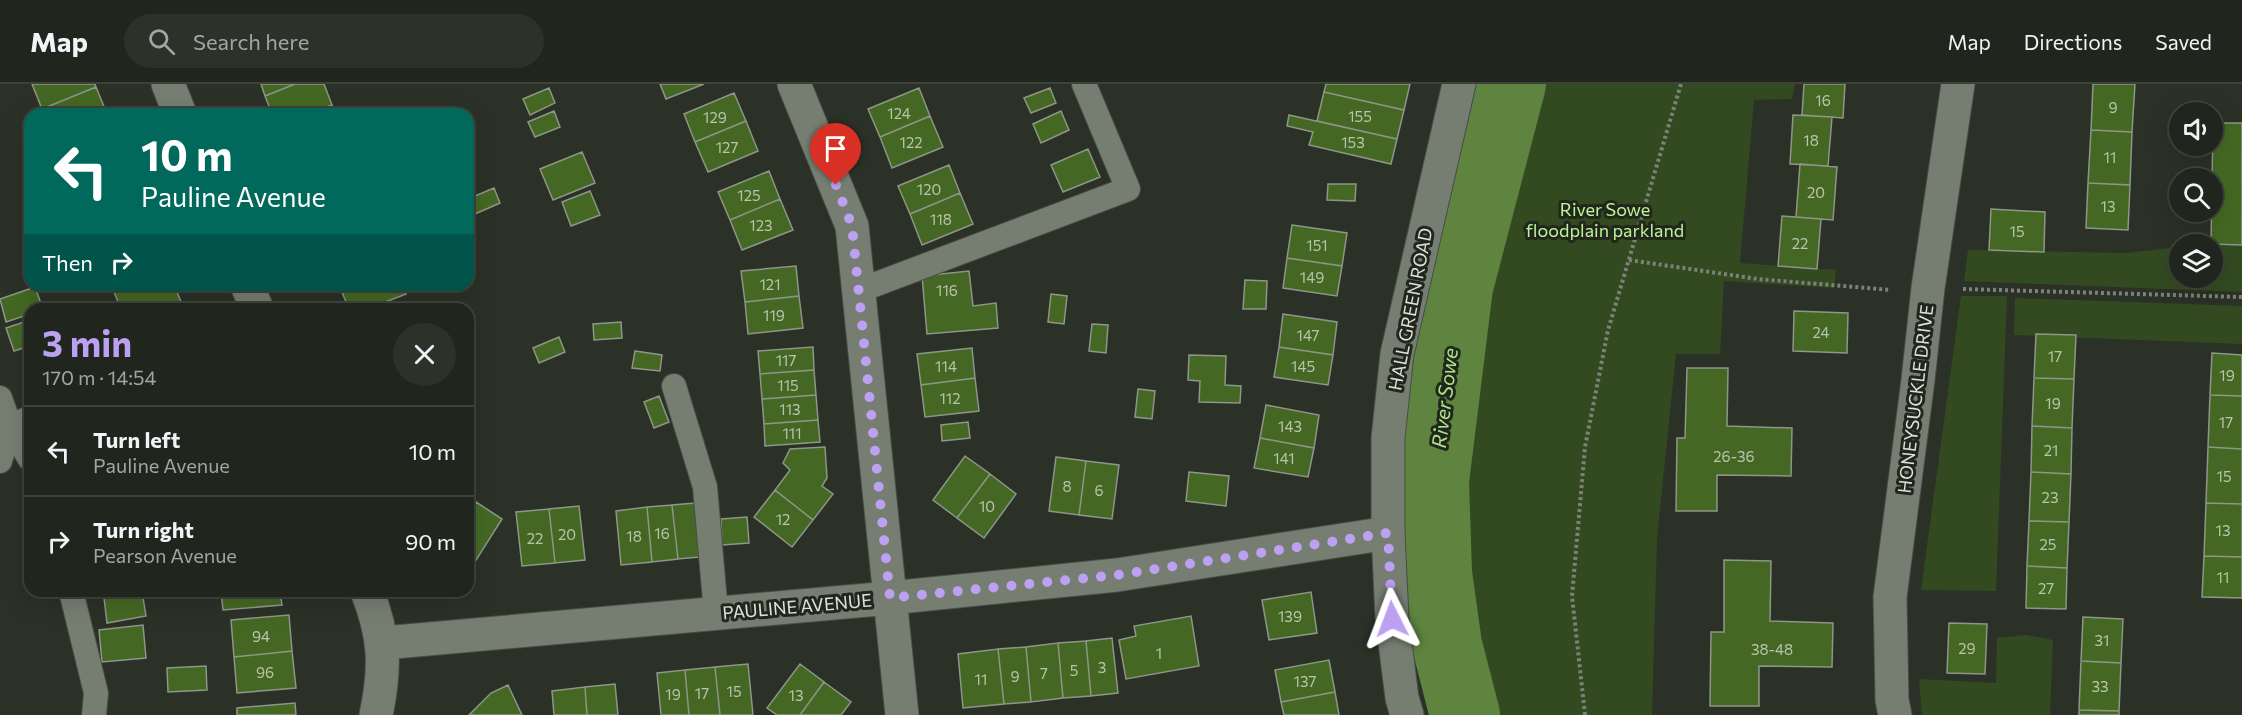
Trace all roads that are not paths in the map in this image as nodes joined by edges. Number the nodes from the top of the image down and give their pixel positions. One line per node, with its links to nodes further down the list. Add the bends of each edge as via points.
1 (168, 84): 6 (street)
2 (794, 84): 7 (street, via 852,226)
3 (1084, 84): 7 (lane, via 1128,189)
4 (1459, 84): 13 (street, HALL GREEN ROAD, via 1397,354 1388,438)
5 (1958, 84): 23 (street, HONEYSUCKLE DRIVE, via 1890,597)
6 (178, 108)
7 (858, 291): 16 (street)
8 (674, 386): 17 (lane, via 705,487)
9 (0, 398): 10 (lane)
10 (20, 422): 11 (lane); 12 (lane)
11 (24, 437)
12 (0, 462)
13 (1388, 533): 16 (street, PAULINE AVENUE, via 1117,575); 22 (street, HALL GREEN ROAD, via 1392,619)
14 (72, 597): 19 (lane, via 96,693)
15 (369, 597): 18 (street)
16 (890, 598): 17 (street, PAULINE AVENUE); 21 (street)
17 (716, 613): 18 (street, PAULINE AVENUE)
18 (383, 644): 20 (street)
19 (94, 715)
20 (376, 715)
21 (902, 715)
22 (1407, 715)
23 (1895, 715)

